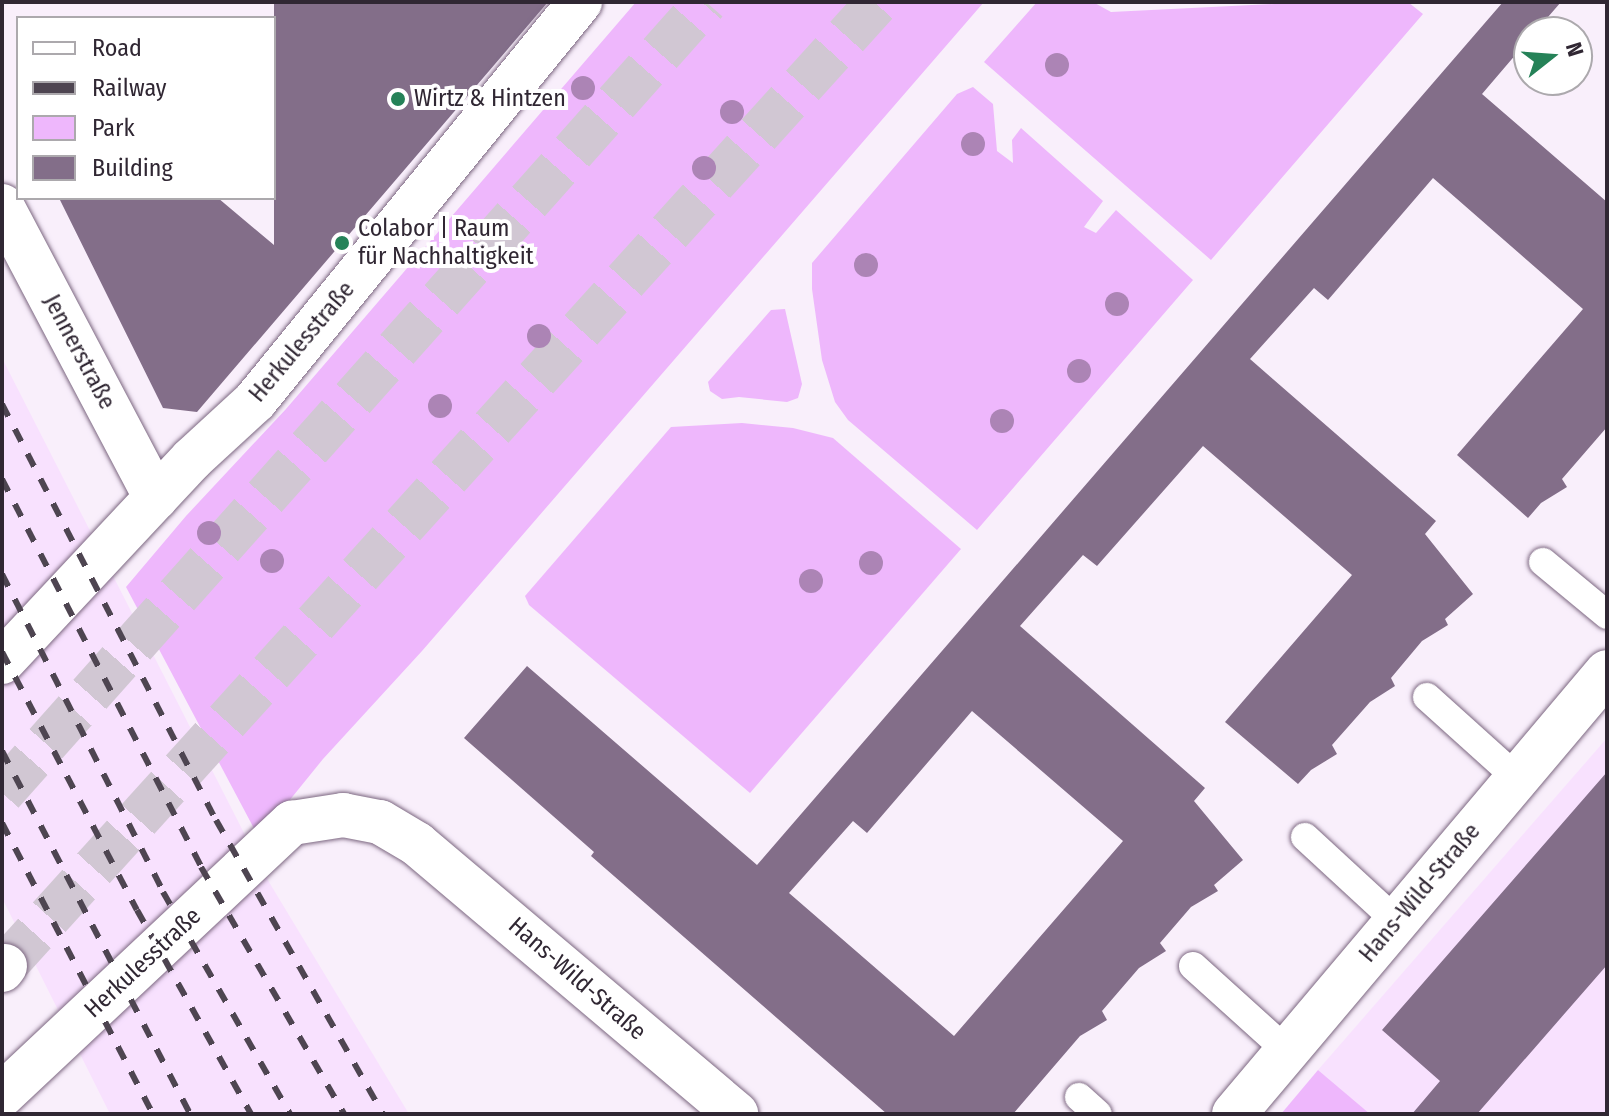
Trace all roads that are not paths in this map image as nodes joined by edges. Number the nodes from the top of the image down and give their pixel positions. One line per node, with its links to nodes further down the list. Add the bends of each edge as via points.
1 (580, 2): 3 (street, Herkulesstraße, via 255,401)
2 (2, 206): 3 (street, Jennerstraße)
3 (156, 498): 6 (street, Herkulesstraße)
4 (1543, 562): 5 (lane)
5 (1607, 615)
6 (2, 662)
7 (1607, 672): 9 (street, Hans-Wild-Straße)
8 (1427, 697): 9 (lane)
9 (1517, 778): 12 (street, Hans-Wild-Straße)
10 (1305, 837): 12 (lane)
11 (417, 844): 15 (street, Herkulesstraße, via 380,822 343,815 292,823); 16 (street, Hans-Wild-Straße)
12 (1396, 921): 14 (street, Hans-Wild-Straße)
13 (1193, 966): 14 (lane)
14 (1287, 1051): 17 (street, Hans-Wild-Straße)
15 (5, 1101)
16 (736, 1114)
17 (1234, 1114)

